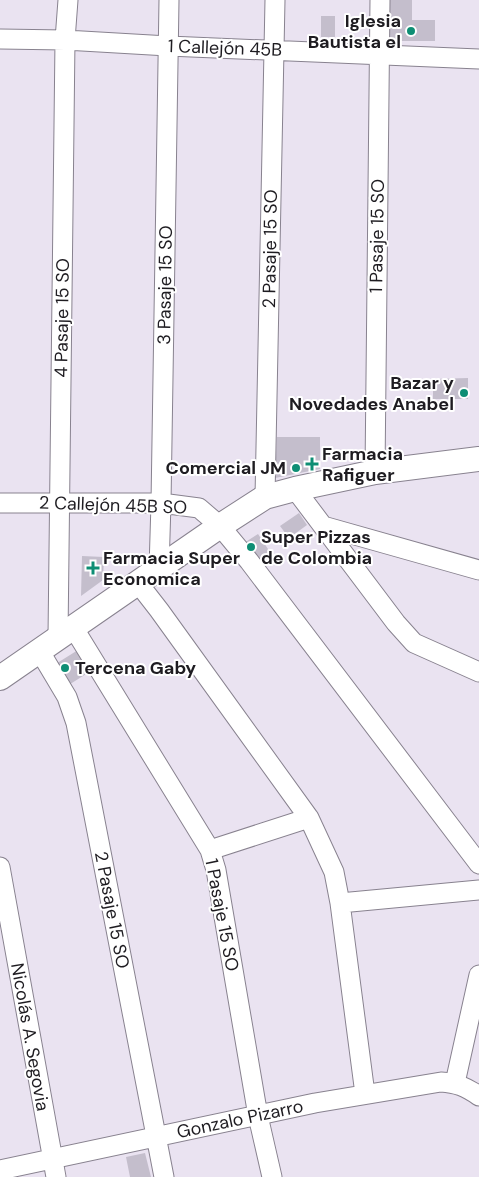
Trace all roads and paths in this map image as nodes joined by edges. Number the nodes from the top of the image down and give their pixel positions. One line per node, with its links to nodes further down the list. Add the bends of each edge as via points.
1 (68, 0): 6 (street, 4 Pasaje 15 SO)
2 (169, 0): 7 (street, 3 Pasaje 15 SO)
3 (275, 0): 8 (street, 2 Pasaje 15 SO)
4 (380, 0): 9 (street, 1 Pasaje 15 SO)
5 (0, 39): 6 (street, 1 Callejón 45B)
6 (65, 40): 7 (street, 1 Callejón 45B); 16 (street, 4 Pasaje 15 SO)
7 (168, 46): 8 (street, 1 Callejón 45B); 17 (street, 3 Pasaje 15 SO)
8 (273, 50): 9 (street, 1 Callejón 45B); 14 (street, 2 Pasaje 15 SO)
9 (379, 55): 10 (street, 1 Callejón 45B); 12 (street, 1 Pasaje 15 SO)
10 (479, 59)
11 (479, 459): 12 (street)
12 (375, 472): 13 (street)
13 (295, 489): 14 (street); 19 (street)
14 (265, 497): 18 (street)
15 (0, 503): 16 (street, 2 Callejón 45B SO)
16 (60, 503): 17 (street, 2 Callejón 45B SO); 23 (street, 4 Pasaje 15 SO)
17 (161, 504): 18 (street, 2 Callejón 45B SO, via 199,508); 20 (street, 3 Pasaje 15 SO)
18 (220, 526): 20 (street); 29 (street, 2 Callejón 45B SO)
19 (323, 526): 21 (street); 25 (street, via 414,642)
20 (159, 569): 22 (street)
21 (479, 570)
22 (138, 583): 23 (street); 27 (street)
23 (66, 632): 24 (street); 28 (street, 1 Pasaje 15 SO)
24 (39, 650): 26 (street); 38 (street, 2 Pasaje 15 SO, via 67,697 76,723)
25 (479, 672)
26 (0, 678)
27 (309, 818): 28 (street); 32 (street, via 334,872)
28 (210, 850): 37 (street, 1 Pasaje 15 SO)
29 (479, 864)
30 (0, 867): 39 (street, Nicolás A. Segovia)
31 (479, 890): 32 (street)
32 (340, 903): 35 (street)
33 (479, 975): 34 (street)
34 (455, 1083): 35 (street, Gonzalo Pizarro, via 441,1082); 36 (street, Gonzalo Pizarro)
35 (365, 1094): 37 (street, Gonzalo Pizarro)
36 (479, 1096)
37 (258, 1116): 38 (street, Gonzalo Pizarro); 42 (street, 1 Pasaje 15 SO)
38 (156, 1137): 39 (street, Gonzalo Pizarro); 41 (street, 2 Pasaje 15 SO)
39 (54, 1168): 40 (street, Gonzalo Pizarro)
40 (0, 1170)
41 (164, 1177)
42 (272, 1177)

